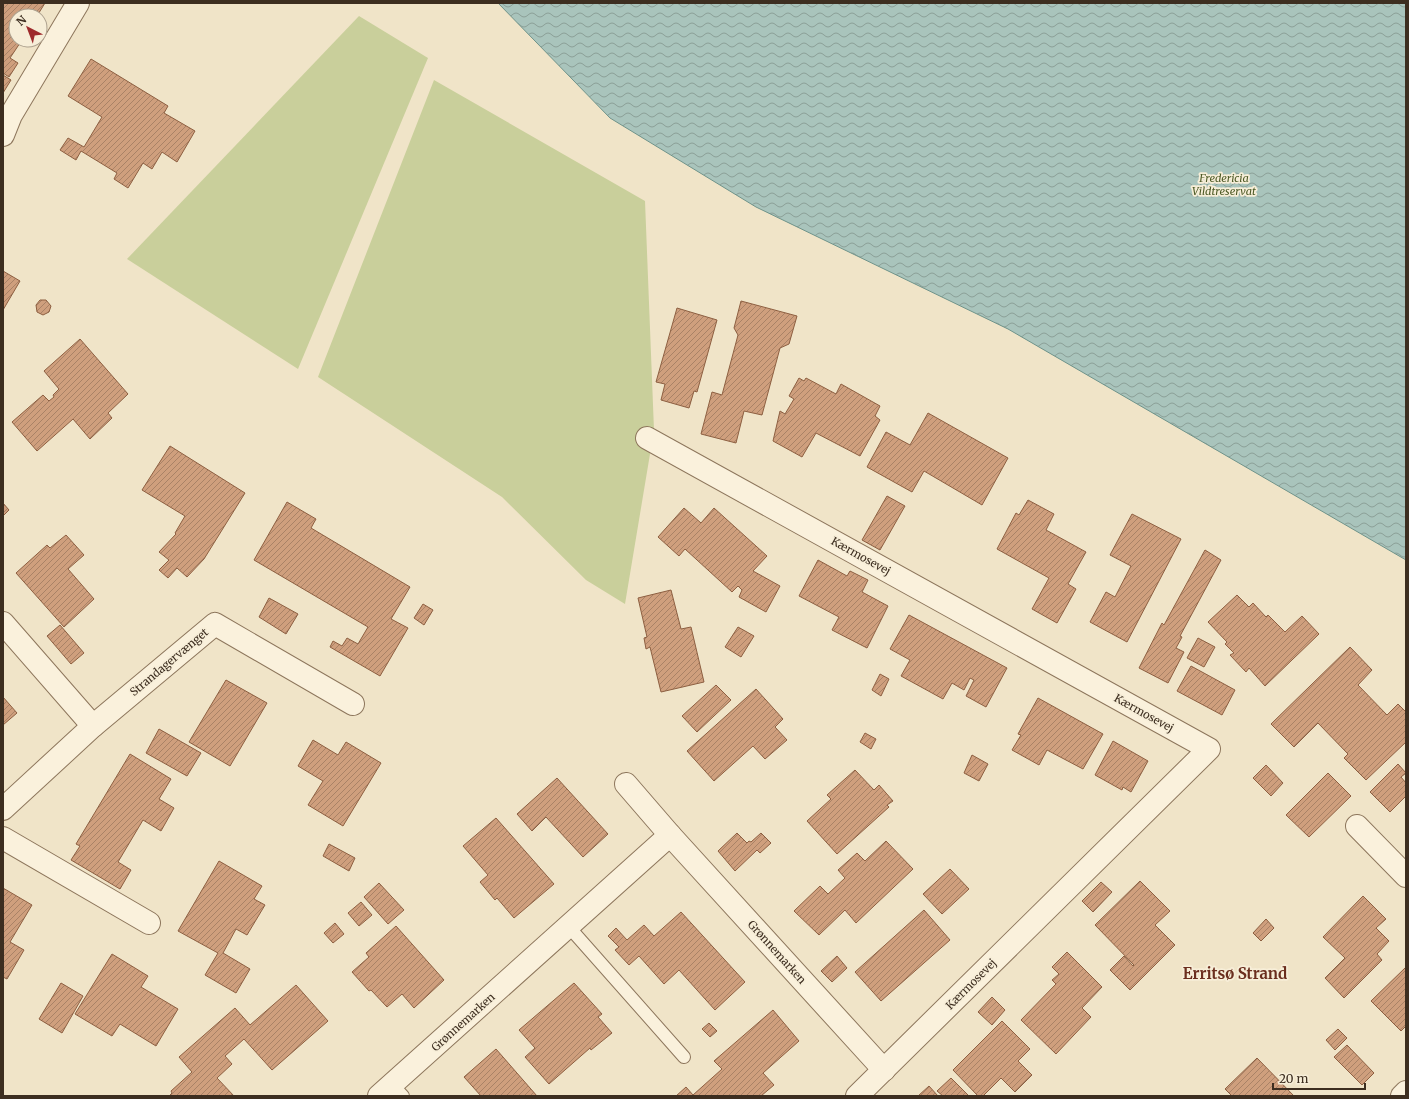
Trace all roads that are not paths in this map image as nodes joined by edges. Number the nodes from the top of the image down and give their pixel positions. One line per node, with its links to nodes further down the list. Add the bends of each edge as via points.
1 (78, 3): 2 (street, via 12,115)
2 (3, 135)
3 (647, 438): 16 (street, Kærmosevej, via 1209,749)
4 (3, 623): 6 (street)
5 (353, 704): 6 (street, Strandagervænget, via 214,624)
6 (93, 726): 8 (street, Strandagervænget)
7 (626, 784): 10 (street, Grønnemarken)
8 (3, 809)
9 (1357, 826): 12 (street)
10 (670, 835): 14 (street, Grønnemarken); 16 (street, Grønnemarken)
11 (3, 838): 13 (street)
12 (1406, 876)
13 (149, 923)
14 (569, 927): 15 (lane); 17 (street, Grønnemarken)
15 (684, 1057)
16 (884, 1070): 19 (street, Kærmosevej)
17 (391, 1092)
18 (1406, 1092): 20 (street)
19 (857, 1096)
20 (1402, 1096)

